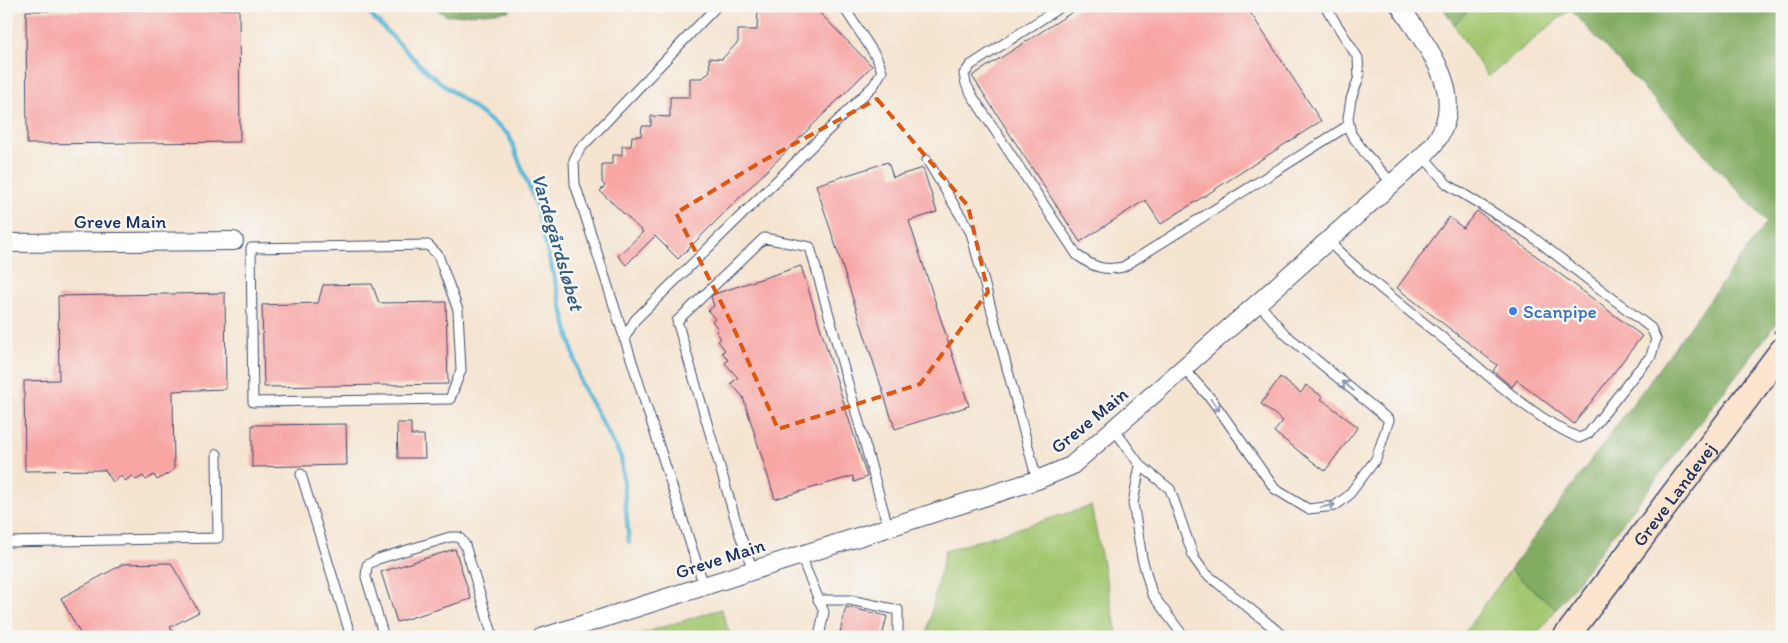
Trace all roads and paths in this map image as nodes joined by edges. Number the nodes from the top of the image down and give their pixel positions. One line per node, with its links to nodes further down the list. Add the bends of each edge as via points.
1 (717, 6): 15 (lane, via 580,149 574,160 575,184)
2 (842, 6): 15 (lane, via 877,58 882,71 874,85 635,320)
3 (1062, 6): 6 (lane, via 971,65 964,74 973,98 1077,255 1097,268 1123,266)
4 (1325, 6): 6 (lane, via 1358,58 1358,77 1351,99)
5 (1400, 6): 7 (street, Greve Main, via 1442,72 1448,94 1447,117 1441,132)
6 (1349, 125): 9 (lane, via 1364,153)
7 (1423, 156): 9 (street, Greve Main); 10 (lane, via 1447,184 1530,235 1651,328 1656,339 1651,356 1588,434 1579,438 1565,432 1515,397 1356,267)
8 (927, 160): 22 (lane, via 971,233)
9 (1392, 183): 10 (street, Greve Main)
10 (1328, 240): 14 (street, Greve Main)
11 (234, 241): 12 (street, Greve Main); 13 (lane)
12 (6, 243)
13 (251, 248): 13 (lane, via 253,402 450,399 461,370 458,310 438,256 428,245)
14 (1258, 303): 17 (street, Greve Main); 17 (lane, one-way to 14, via 1212,400 1275,489 1308,509 1335,506 1348,496 1376,459 1389,420 1285,334)
15 (624, 339): 27 (lane)
16 (1782, 351): 37 (street, Greve Landevej)
17 (1183, 368): 18 (street, Greve Main)
18 (1114, 429): 20 (lane); 22 (street, Greve Main, via 1071,466)
19 (217, 454): 24 (lane, via 218,538)
20 (1140, 465): 35 (lane, via 1133,503 1152,594); 36 (lane, via 1170,490 1194,558 1204,572)
21 (301, 474): 29 (lane)
22 (1038, 480): 23 (street, Greve Main)
23 (888, 528): 25 (street, Greve Main); 26 (lane, via 810,247 764,238 677,321)
24 (6, 542)
25 (802, 554): 26 (street, Greve Main); 28 (lane)
26 (753, 570): 27 (street, Greve Main)
27 (704, 586): 32 (street, Greve Main)
28 (818, 600): 33 (lane, via 824,612); 34 (lane, via 850,600 898,610)
29 (351, 637)
30 (384, 637): 31 (lane, via 366,577 367,566 378,559 450,537 459,537 465,545)
31 (493, 637)
32 (544, 637)
33 (819, 637)
34 (898, 637)
35 (1186, 637)
36 (1285, 637)
37 (1566, 637)

